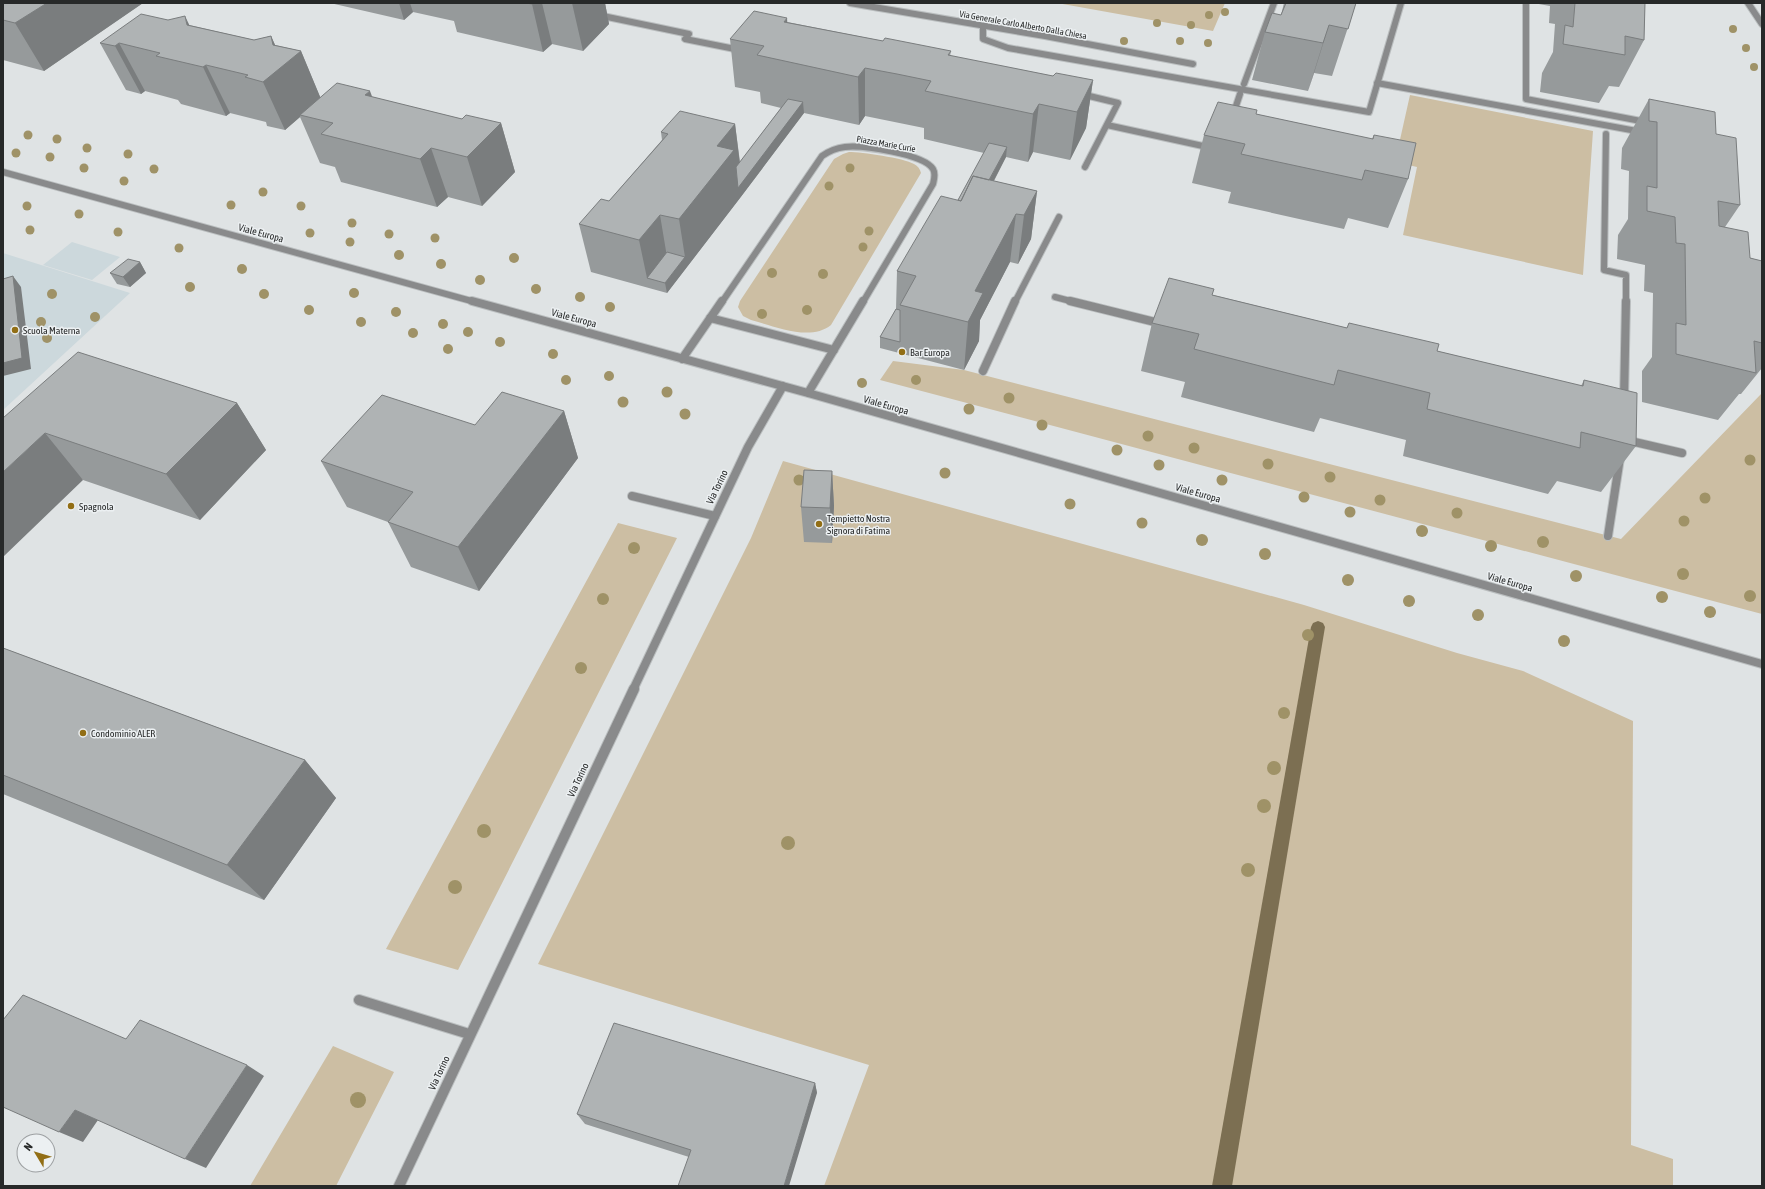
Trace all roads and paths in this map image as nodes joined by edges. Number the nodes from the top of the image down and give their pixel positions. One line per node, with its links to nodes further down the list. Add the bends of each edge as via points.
1 (850, 3): 8 (street, Via Generale Carlo Alberto Dalla Chiesa)
2 (1274, 3): 12 (street)
3 (1401, 3): 11 (street)
4 (1526, 3): 16 (street, via 1526,99)
5 (1748, 3): 7 (street)
6 (591, 14): 9 (street, via 689,34 685,39)
7 (1762, 24)
8 (983, 26): 10 (street, Via Generale Carlo Alberto Dalla Chiesa); 11 (street, via 983,39 1008,48 1369,112)
9 (746, 52)
10 (1193, 64)
11 (1377, 83): 19 (street)
12 (1244, 84)
13 (1074, 93): 17 (street, via 1118,102)
14 (1240, 94): 15 (street)
15 (1230, 122)
16 (1652, 123)
17 (1107, 126): 20 (street); 21 (street)
18 (1606, 134): 32 (street, via 1604,270 1626,275)
19 (1652, 134)
20 (1220, 149)
21 (1084, 167)
22 (3, 172): 28 (street, Viale Europa)
23 (1059, 217): 29 (street, via 1020,290)
24 (1055, 297): 26 (street)
25 (710, 318): 27 (street); 27 (street, Piazza Marie Curie, via 822,156 834,149 855,147 922,160 933,171 935,181); 28 (street, Piazza Marie Curie)
26 (1174, 327)
27 (834, 350): 31 (street, Piazza Marie Curie)
28 (682, 359): 30 (street, Viale Europa)
29 (983, 371)
30 (783, 386): 31 (street, Viale Europa); 39 (street, Via Torino, via 748,447)
31 (808, 393): 41 (street, Viale Europa)
32 (1624, 408)
33 (1623, 431): 35 (street)
34 (1615, 437): 35 (street)
35 (1622, 443): 37 (street)
36 (1621, 454): 40 (street)
37 (1682, 454)
38 (632, 496): 39 (street)
39 (715, 516): 43 (street, Via Torino)
40 (1608, 536)
41 (1762, 664)
42 (359, 1000): 43 (street)
43 (469, 1034): 44 (street, Via Torino)
44 (399, 1186)

